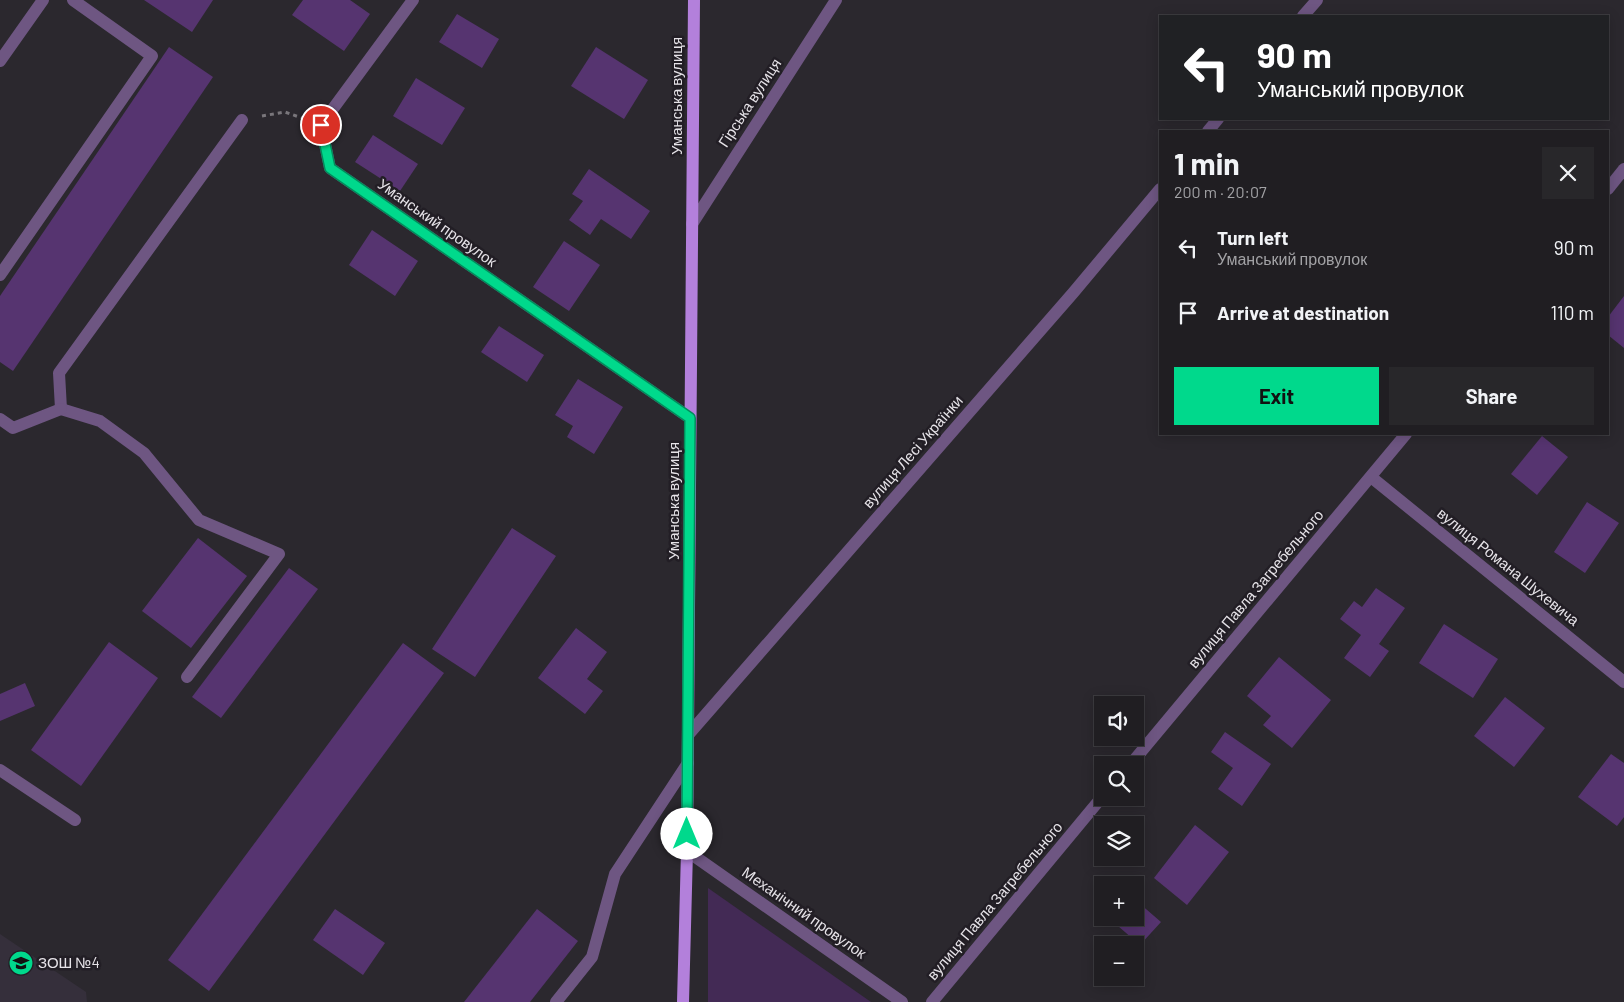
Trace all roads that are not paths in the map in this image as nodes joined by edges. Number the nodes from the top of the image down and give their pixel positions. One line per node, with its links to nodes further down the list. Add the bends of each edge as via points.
1 (43, 0): 8 (street)
2 (73, 0): 16 (street, via 152,56)
3 (413, 0): 18 (street, Уманський провулок, via 321,125 330,168)
4 (694, 0): 15 (main road, Уманська вулиця)
5 (836, 0): 15 (street, Гірська вулиця)
6 (1317, 0): 7 (street)
7 (1305, 15)
8 (0, 61)
9 (242, 120): 17 (street, via 60,373)
10 (1217, 120): 11 (street)
11 (1209, 130)
12 (1624, 169): 13 (street)
13 (1609, 189)
14 (1159, 190): 24 (street, вулиця Лесі Українки)
15 (692, 224): 18 (main road, Уманська вулиця)
16 (0, 275)
17 (62, 409): 19 (street, via 13,428); 22 (street, via 100,421 144,452 199,520 279,554)
18 (690, 418): 24 (main road, Уманська вулиця)
19 (0, 419)
20 (1405, 435): 21 (street, вулиця Павла Загребельного)
21 (1371, 477): 23 (street, вулиця Романа Шухевича); 25 (street, вулиця Павла Загребельного)
22 (187, 677)
23 (1624, 682)
24 (688, 736): 26 (main road, Уманська вулиця)
25 (1138, 756)
26 (688, 763): 30 (main road, Уманська вулиця); 31 (street, via 615,874 592,957)
27 (0, 770): 29 (street)
28 (1095, 806): 34 (street, вулиця Павла Загребельного)
29 (75, 820)
30 (687, 851): 32 (main road, Уманська вулиця); 33 (street, Механічний провулок)
31 (556, 1002)
32 (683, 1002)
33 (902, 1002)
34 (932, 1002)

